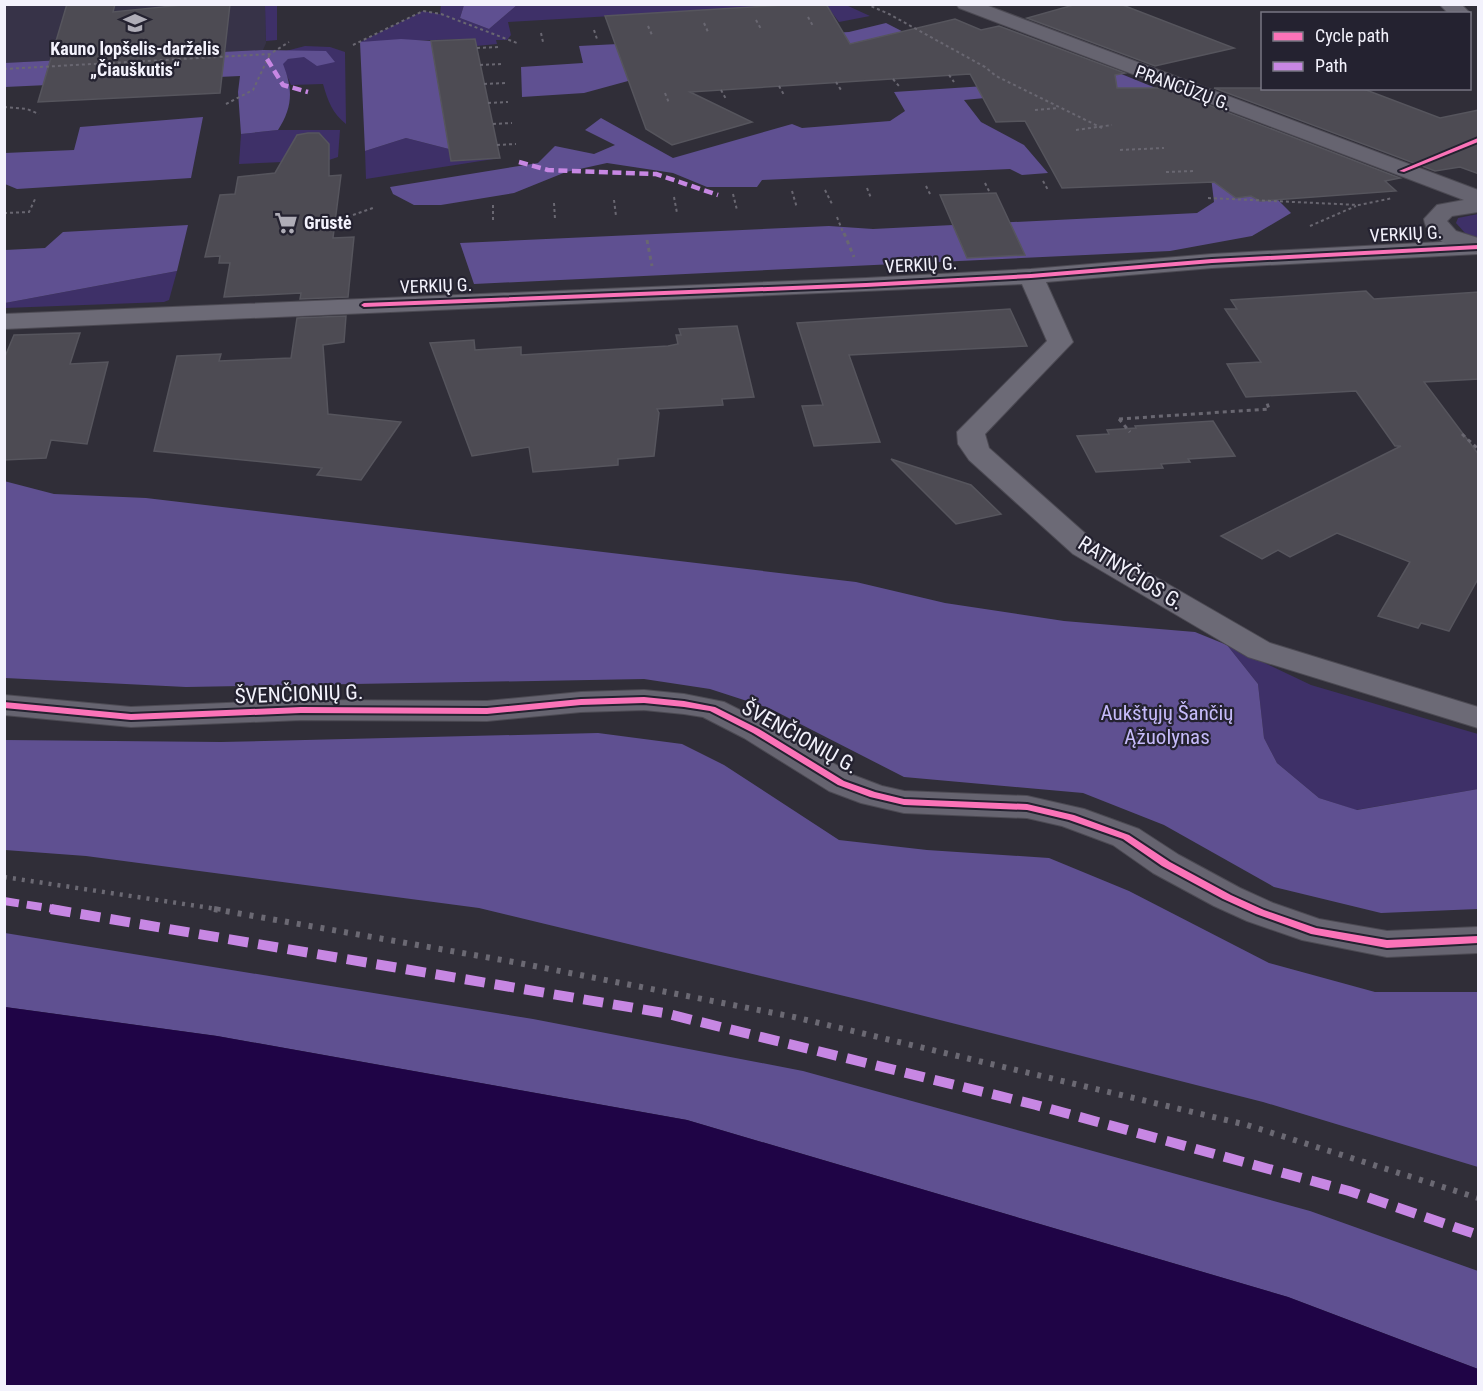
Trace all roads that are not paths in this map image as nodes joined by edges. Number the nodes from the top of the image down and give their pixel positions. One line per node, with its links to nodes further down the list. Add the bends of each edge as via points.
1 (964, 4): 2 (street, PRANCŪZŲ G.)
2 (1402, 171): 3 (street, PRANCŪZŲ G.); 5 (street, PRANCŪZŲ G., via 1429,190)
3 (1479, 198)
4 (1479, 205): 5 (street)
5 (1443, 220): 6 (street, via 1458,240); 7 (street, VERKIŲ G.)
6 (1479, 247): 7 (street, VERKIŲ G.)
7 (1401, 250): 8 (street, VERKIŲ G.)
8 (1031, 276): 9 (street, VERKIŲ G.); 11 (street, RATNYČIOS G., via 1060,342 971,432 972,444 979,453 1084,548 1259,650)
9 (4, 322)
10 (4, 705): 12 (street, ŠVENČIONIŲ G., via 131,717 301,710 487,711 623,701 684,704 712,709 841,783 873,795 904,802 1026,807 1071,817 1125,837 1227,897 1315,931 1387,944)
11 (1479, 718)
12 (1479, 940)

